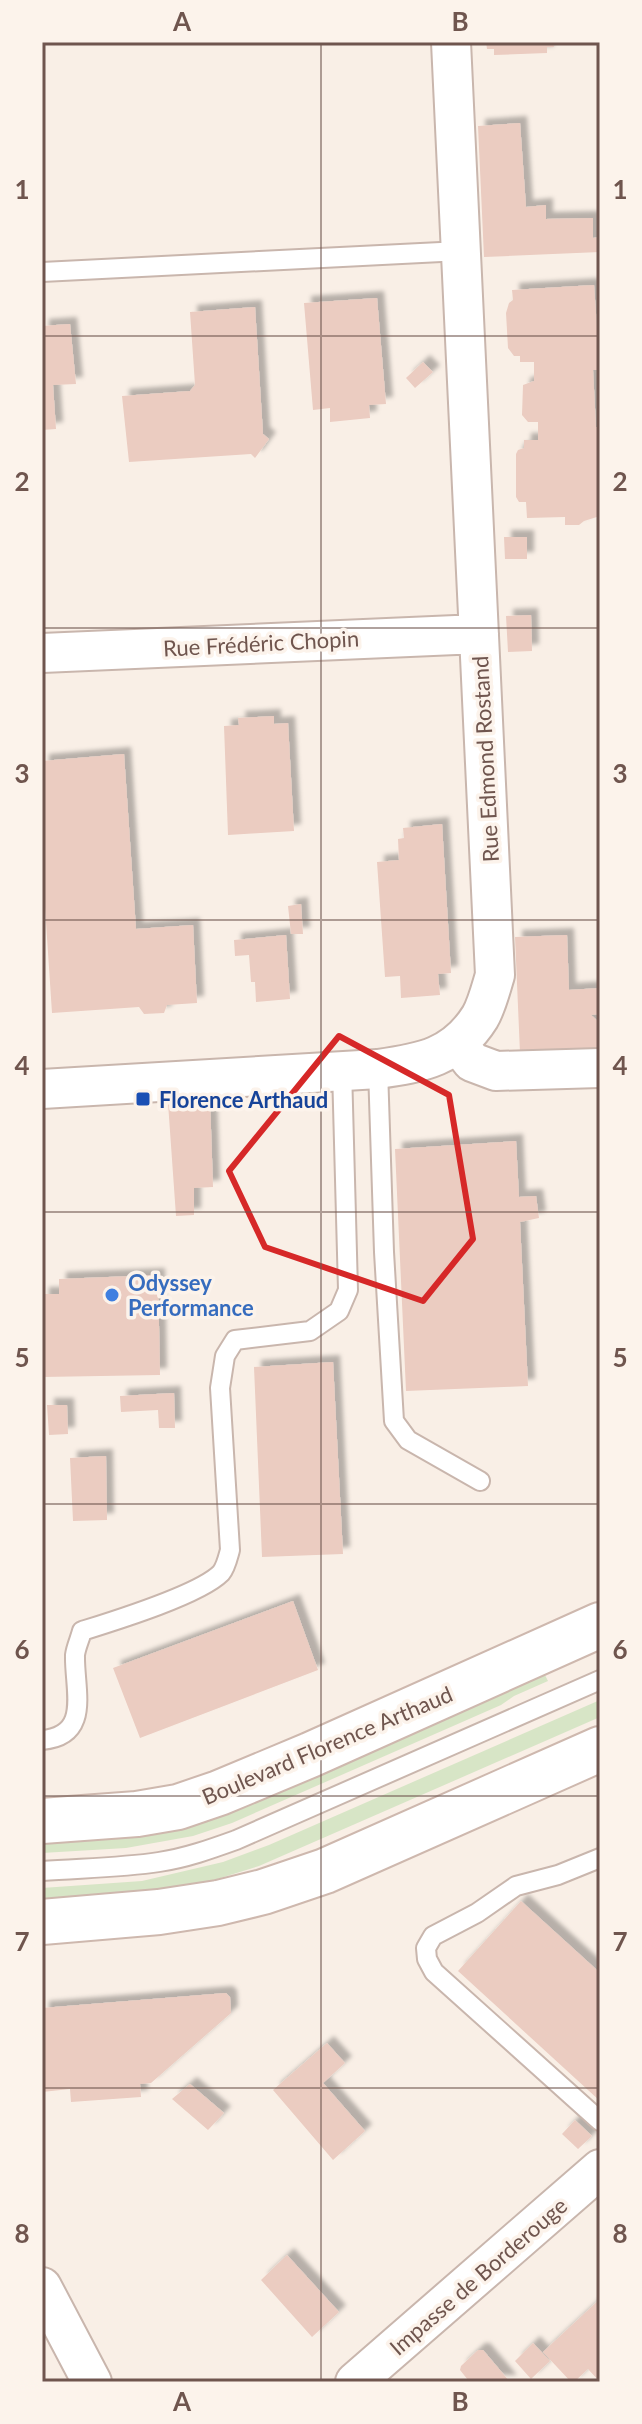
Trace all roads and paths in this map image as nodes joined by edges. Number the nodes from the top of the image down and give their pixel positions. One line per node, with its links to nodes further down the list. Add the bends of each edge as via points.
1 (451, 42): 2 (street, Rue Edmond Rostand)
2 (461, 251): 3 (lane); 4 (street, Rue Edmond Rostand)
3 (42, 272)
4 (479, 634): 5 (street, Rue Frédéric Chopin); 6 (street, Rue Edmond Rostand, via 495,975 481,1015)
5 (42, 653)
6 (458, 1044): 7 (street, via 472,1062 496,1071); 8 (street, Rue Edmond Rostand, via 418,1063)
7 (600, 1068)
8 (360, 1069): 9 (street, Rue Edmond Rostand); 10 (lane, via 384,1252 394,1421 408,1440); 13 (lane, via 348,1290 339,1311 310,1331 235,1340 225,1356 220,1388 230,1550 223,1571 203,1587 82,1631 75,1652 77,1715 69,1730)
9 (42, 1089)
10 (480, 1481)
11 (600, 1625): 15 (main road, Boulevard Florence Arthaud, via 219,1793 137,1814)
12 (600, 1680): 17 (lane, via 211,1849 162,1861)
13 (42, 1740)
14 (600, 1749): 18 (main road, via 298,1882 218,1903)
15 (42, 1821)
16 (600, 1858): 19 (lane, via 516,1886 433,1936 426,1948 434,1972)
17 (42, 1871)
18 (42, 1922)
19 (600, 2121)
20 (600, 2169): 23 (street, Impasse de Borderouge)
21 (42, 2287): 22 (street)
22 (92, 2382)
23 (355, 2382)

